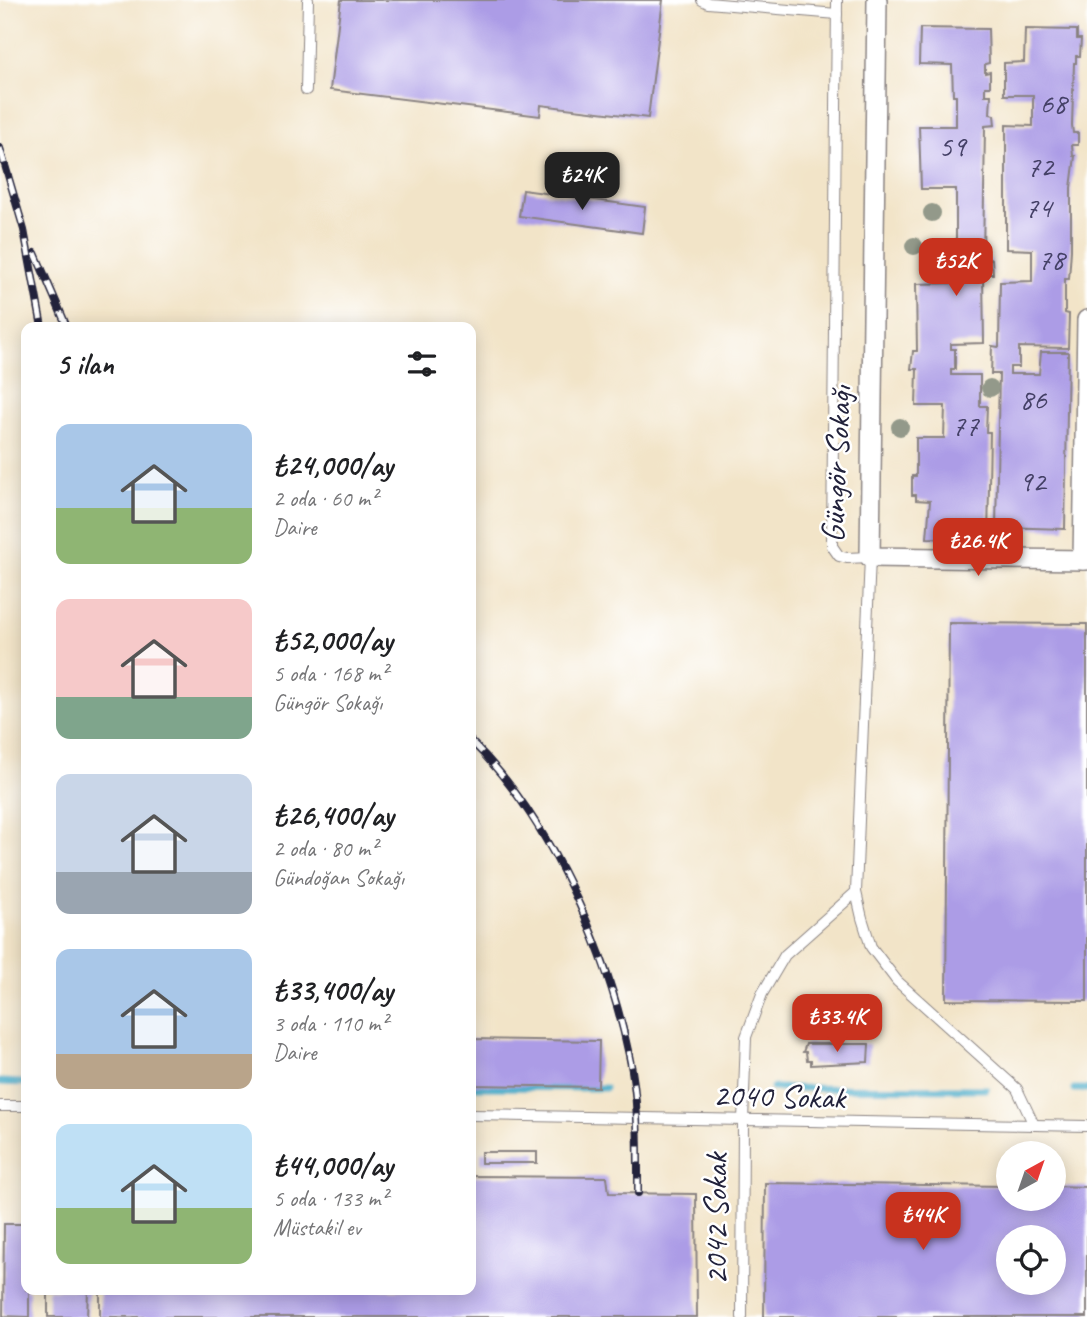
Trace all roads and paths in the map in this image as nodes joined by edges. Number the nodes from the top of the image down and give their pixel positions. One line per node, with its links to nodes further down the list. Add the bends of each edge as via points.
1 (308, 0): 6 (lane)
2 (702, 0): 5 (lane)
3 (837, 0): 5 (lane, Güngör Sokağı)
4 (877, 0): 8 (street, Güngör Sokağı)
5 (837, 14): 8 (lane, Güngör Sokağı, via 832,546 839,556)
6 (306, 90)
7 (1087, 320): 9 (street)
8 (870, 557): 9 (street); 10 (lane)
9 (1085, 560)
10 (856, 892): 14 (lane, 2042 Sokak, via 785,955 762,994 746,1037); 15 (lane, via 877,956 897,981 1017,1090)
11 (0, 1106): 12 (lane)
12 (21, 1106)
13 (476, 1115): 14 (lane, 2040 Sokak)
14 (743, 1121): 15 (lane, 2040 Sokak); 17 (lane, 2042 Sokak)
15 (1034, 1125): 16 (lane, 2040 Sokak)
16 (1087, 1126)
17 (742, 1317)

